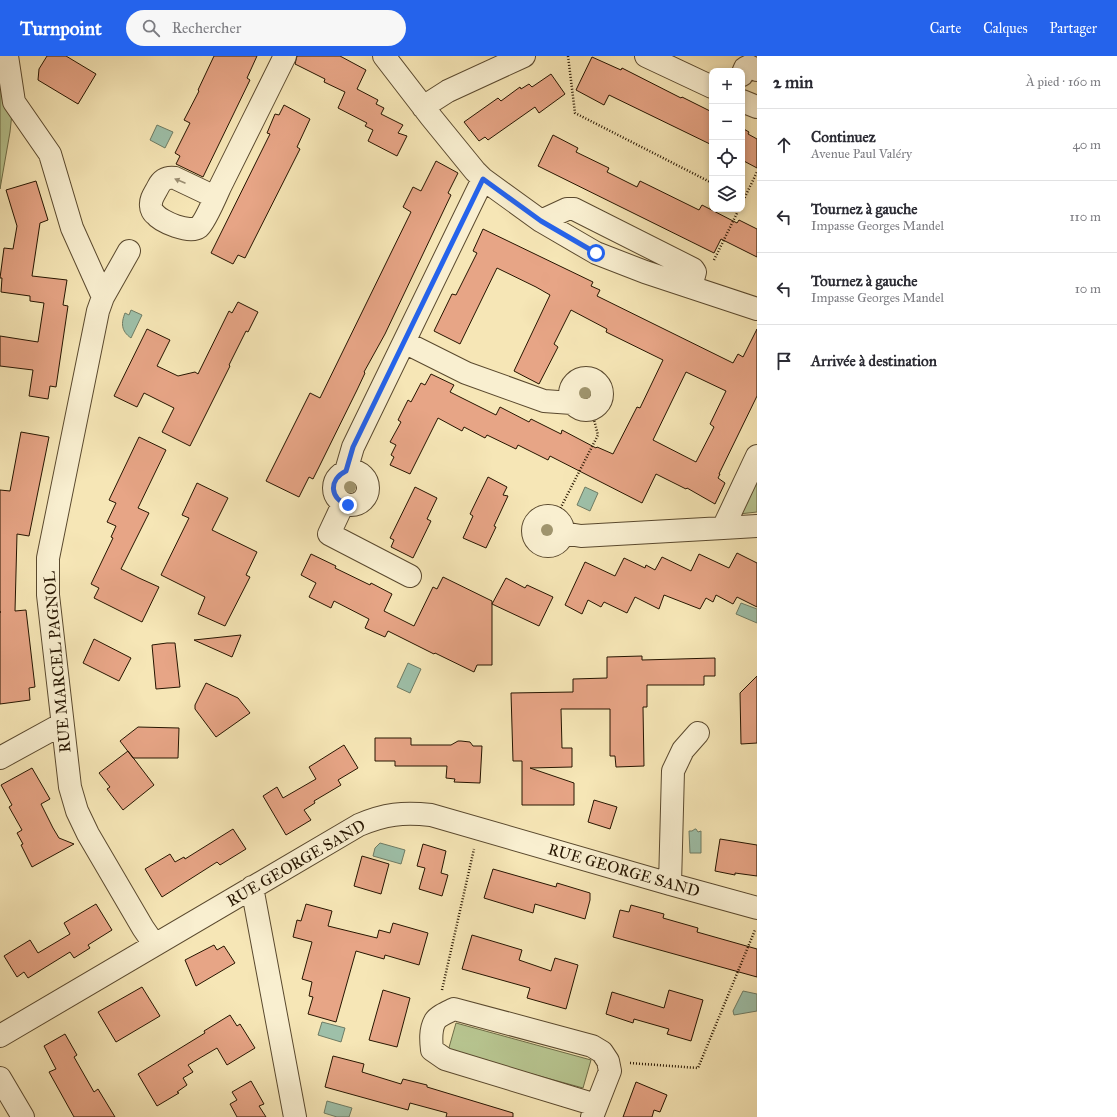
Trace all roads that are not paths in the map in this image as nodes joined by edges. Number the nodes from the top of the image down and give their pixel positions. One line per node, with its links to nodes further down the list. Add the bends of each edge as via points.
1 (7, 56): 17 (street, via 14,102 50,154 72,228)
2 (285, 56): 13 (street)
3 (384, 56): 10 (street)
4 (524, 56): 10 (street, via 448,91)
5 (646, 56): 8 (street)
6 (745, 68): 7 (street, via 749,66)
7 (757, 70)
8 (709, 86)
9 (745, 102): 11 (street)
10 (423, 107): 12 (street)
11 (757, 108)
12 (483, 179): 14 (street); 19 (street)
13 (215, 197)
14 (541, 221): 16 (street, via 596,253 645,272); 16 (street, via 567,209 574,209 693,269)
15 (129, 250): 17 (street, RUE MARCEL PAGNOL)
16 (693, 280): 18 (street)
17 (103, 296): 28 (street, RUE MARCEL PAGNOL, via 48,558 48,595)
18 (757, 309)
19 (404, 342): 20 (street, via 466,373 544,401); 22 (street, via 353,447)
20 (582, 406)
21 (756, 461): 26 (street)
22 (346, 471): 23 (street, via 336,479 333,490); 23 (street, via 362,474 368,490 364,500 359,504)
23 (343, 504): 27 (street, via 329,534)
24 (559, 526): 26 (street, via 581,536)
25 (757, 526): 26 (street)
26 (723, 528)
27 (410, 576)
28 (62, 724): 30 (street); 34 (street, RUE MARCEL PAGNOL, via 70,787 77,811 92,841)
29 (698, 733): 31 (street, via 683,750 673,772)
30 (0, 758)
31 (670, 884): 32 (street, RUE GEORGE SAND, via 431,815 412,813 393,814 359,825); 33 (street, RUE GEORGE SAND)
32 (252, 887): 34 (street, RUE GEORGE SAND); 39 (street)
33 (757, 908)
34 (154, 944): 35 (street, RUE GEORGE SAND)
35 (0, 1036)
36 (0, 1078): 38 (street)
37 (594, 1111): 37 (street, via 610,1071 608,1061 602,1052 592,1046 454,1009 435,1021 430,1037 432,1050 445,1059)
38 (23, 1117)
39 (295, 1117)

